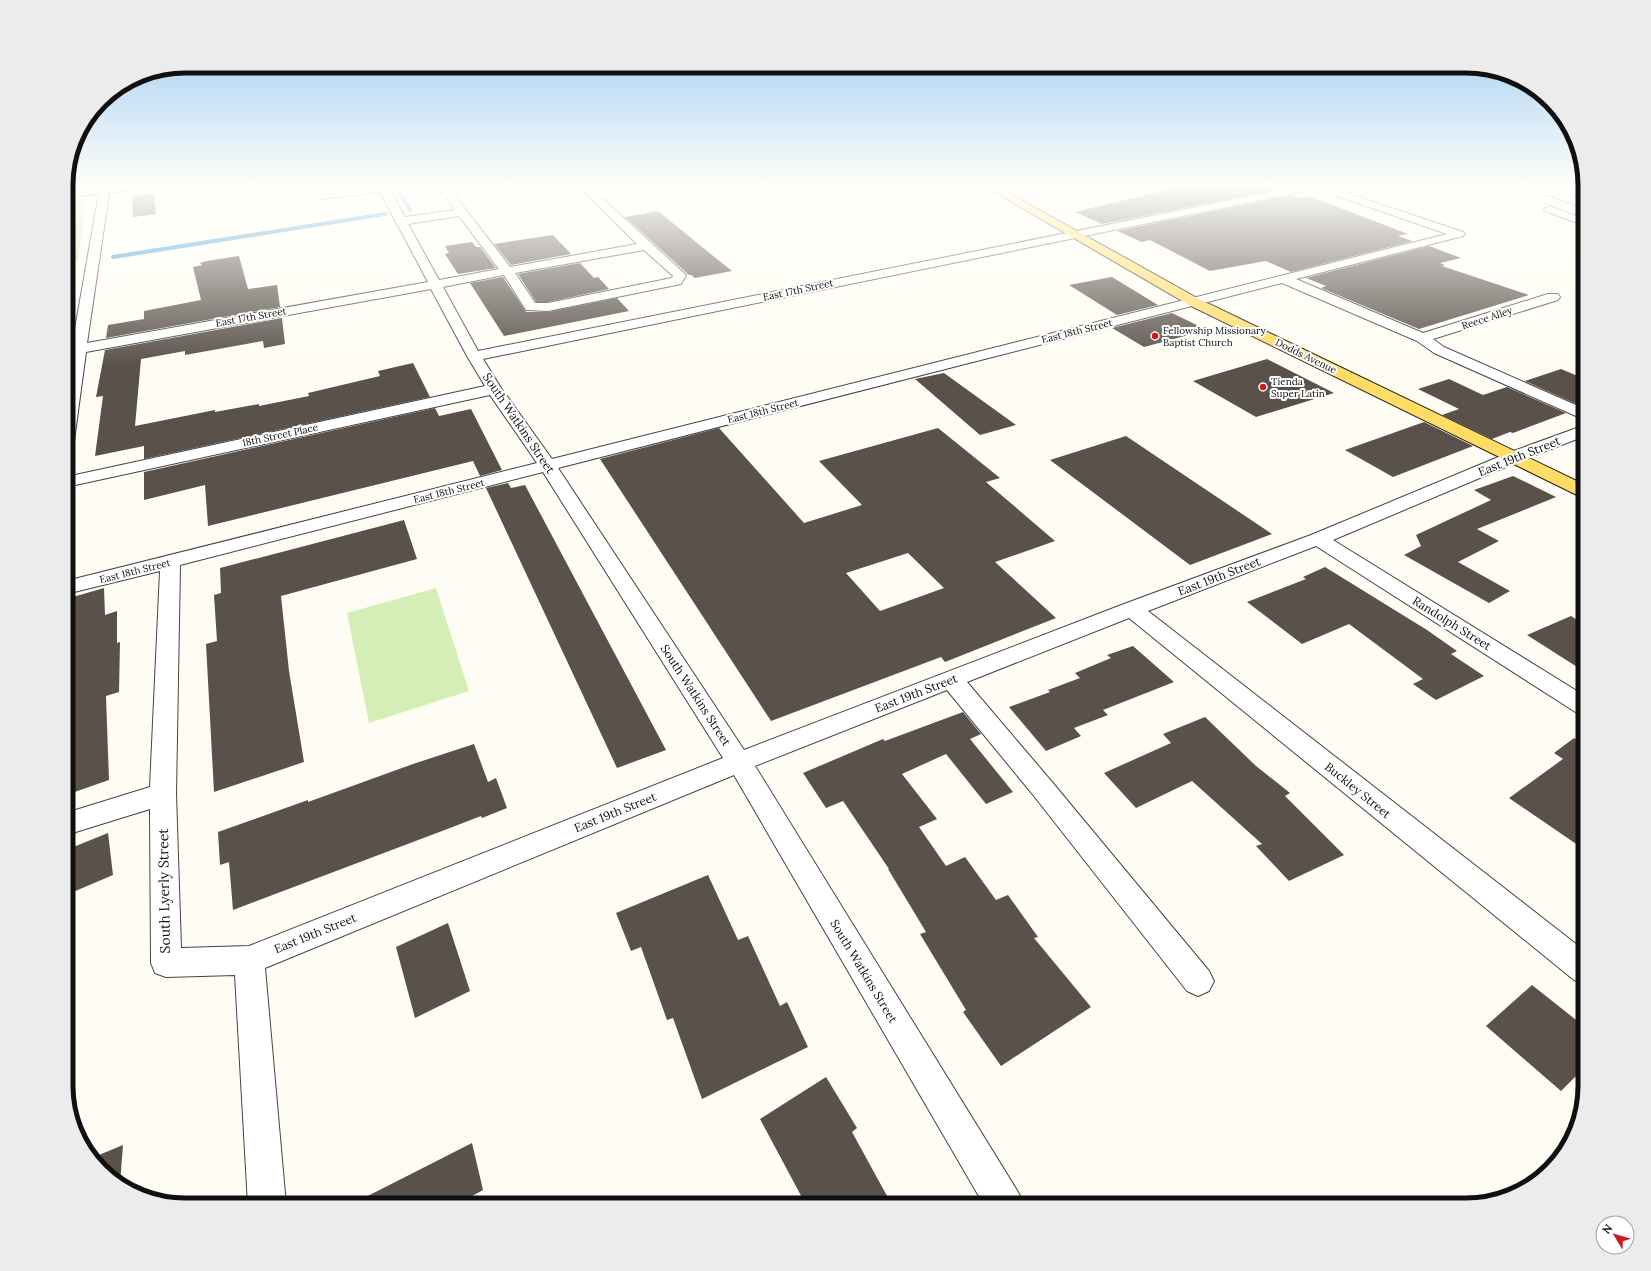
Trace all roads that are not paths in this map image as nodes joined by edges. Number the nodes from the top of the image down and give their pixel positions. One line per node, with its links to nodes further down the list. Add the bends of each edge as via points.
1 (93, 246): 15 (street)
2 (416, 246): 11 (street, South Watkins Street)
3 (488, 246): 9 (street)
4 (644, 246): 9 (street, East 17th Street)
5 (646, 246): 9 (street, via 680,275 677,281 548,307 530,307)
6 (1009, 246): 16 (street, East 17th Street)
7 (1097, 246): 13 (main road, Dodds Avenue)
8 (1410, 246): 10 (street, East 18th Street)
9 (508, 272): 11 (street, East 17th Street)
10 (1284, 278): 13 (street, East 18th Street); 14 (street)
11 (436, 284): 15 (street, East 17th Street); 16 (street, South Watkins Street)
12 (1553, 297): 14 (street, Reece Alley)
13 (1194, 302): 20 (main road, Dodds Avenue); 21 (street, East 18th Street)
14 (1422, 338): 18 (street, via 1446,354)
15 (73, 350)
16 (474, 356): 17 (street, South Watkins Street)
17 (494, 389): 21 (street, South Watkins Street); 22 (street, 18th Street Place)
18 (1578, 412)
19 (1578, 433): 20 (street, East 19th Street)
20 (1514, 457): 23 (main road, Dodds Avenue); 24 (street, East 19th Street)
21 (548, 466): 25 (street, East 18th Street); 30 (street, South Watkins Street)
22 (73, 480)
23 (1578, 489)
24 (1318, 539): 27 (street, East 19th Street); 29 (street, Randolph Street)
25 (170, 562): 26 (street, East 18th Street); 31 (street, South Lyerly Street)
26 (73, 586)
27 (1132, 609): 28 (street, East 19th Street); 34 (street, Buckley Street)
28 (950, 679): 30 (street, East 19th Street); 35 (street, via 1043,789)
29 (1578, 703)
30 (739, 762): 33 (street, East 19th Street); 37 (street, South Watkins Street)
31 (162, 794): 32 (street); 33 (street, South Lyerly Street, via 166,963)
32 (73, 822)
33 (249, 960): 36 (street)
34 (1578, 964)
35 (1198, 982)
36 (266, 1198)
37 (1001, 1198)

